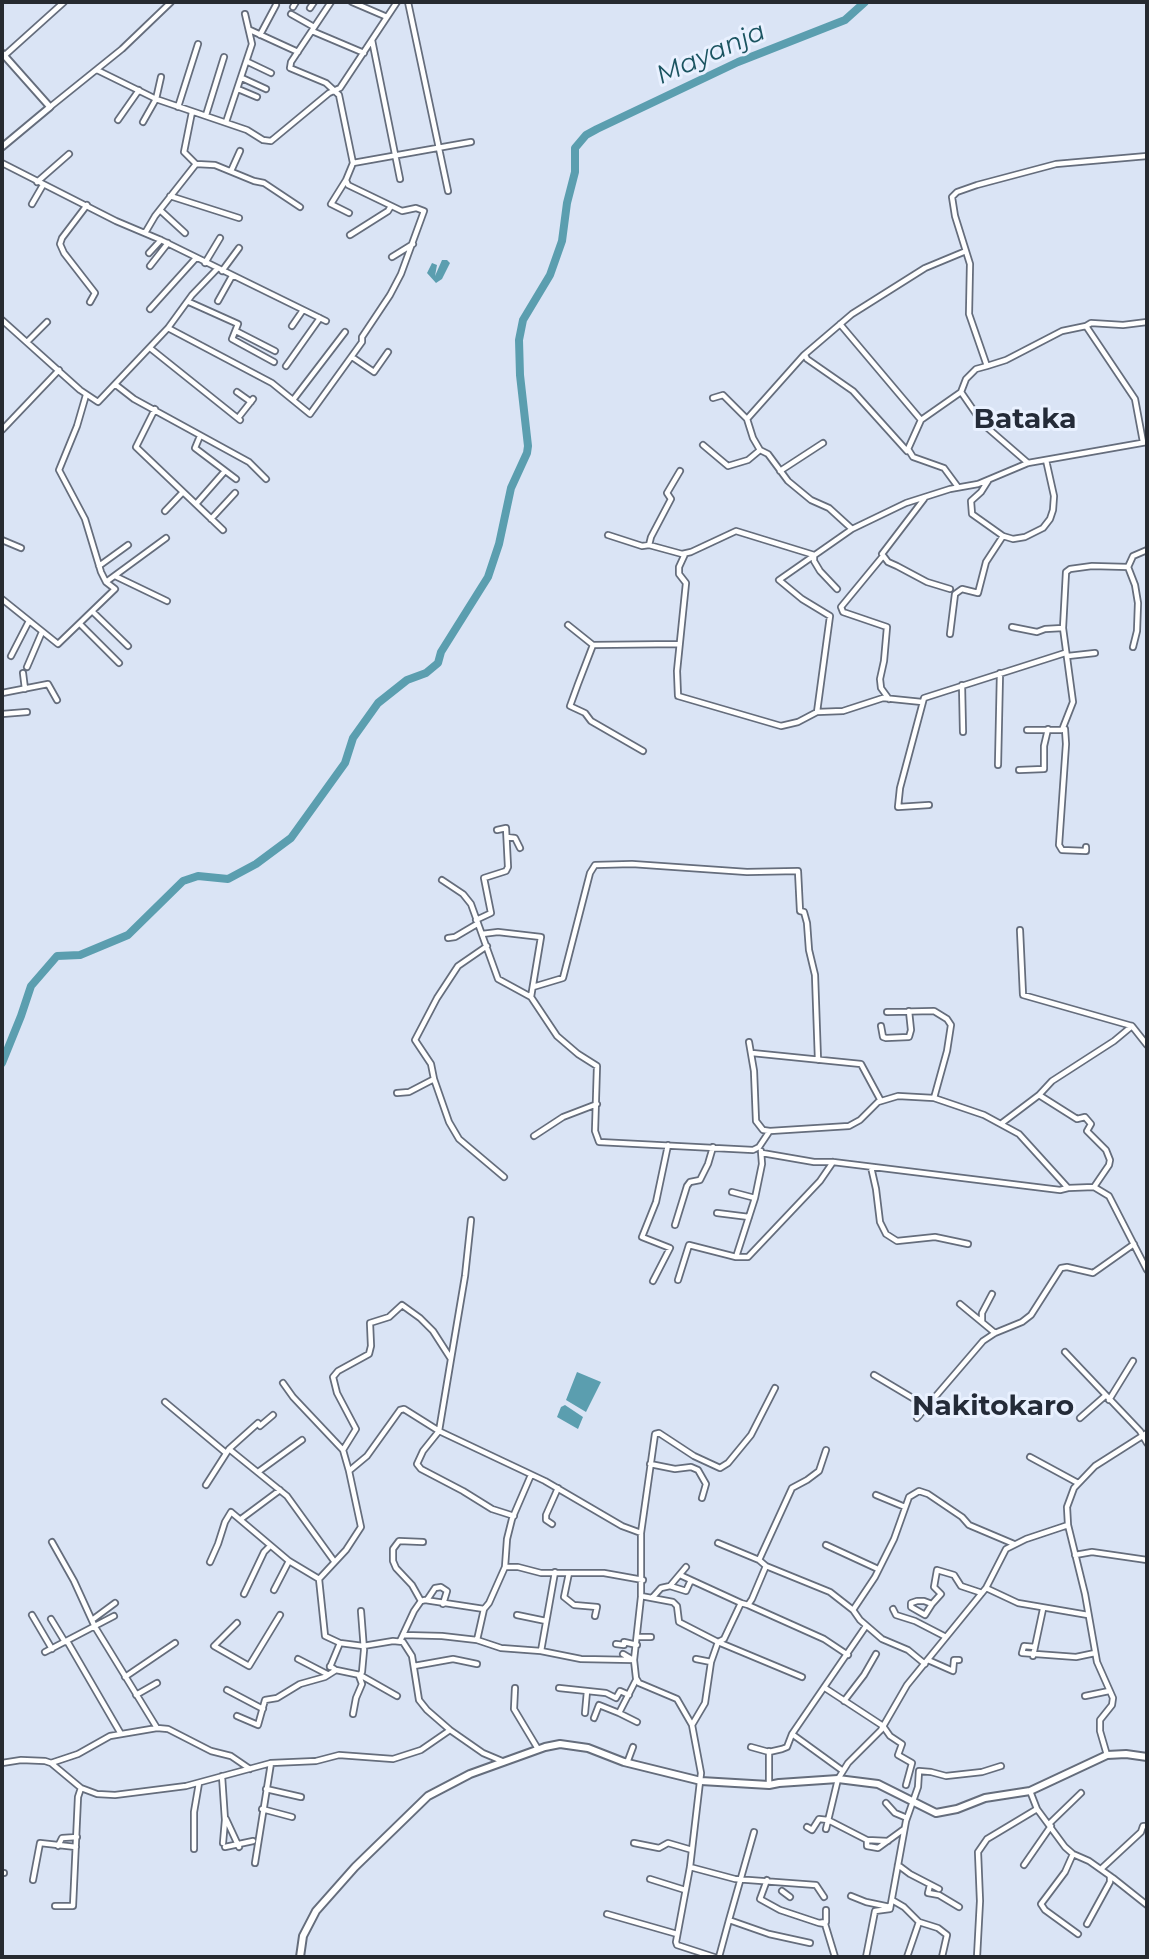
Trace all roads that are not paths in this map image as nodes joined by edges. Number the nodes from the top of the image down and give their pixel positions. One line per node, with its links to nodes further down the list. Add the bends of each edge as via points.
1 (64, 2): 20 (street)
2 (171, 2): 25 (street)
3 (314, 2): 9 (street)
4 (331, 2): 13 (street)
5 (352, 2): 12 (street)
6 (397, 2): 12 (street)
7 (408, 2): 44 (street)
8 (276, 5): 15 (street)
9 (310, 8)
10 (245, 14): 14 (street)
11 (291, 14): 13 (street)
12 (387, 17): 16 (street)
13 (313, 29): 18 (street); 19 (street)
14 (249, 30): 15 (street); 24 (street)
15 (260, 35): 18 (street)
16 (372, 40): 19 (street); 23 (street)
17 (198, 44): 36 (street)
18 (298, 52): 32 (street, via 292,69)
19 (364, 53): 22 (street)
20 (3, 54): 35 (street)
21 (224, 57): 38 (street)
22 (359, 59): 23 (street); 32 (street)
23 (376, 59): 47 (street)
24 (248, 62): 26 (street); 28 (street)
25 (97, 70): 31 (street); 35 (street)
26 (271, 73)
27 (161, 77): 34 (street)
28 (242, 78): 29 (street); 30 (street)
29 (238, 89): 33 (street); 41 (street)
30 (266, 89)
31 (139, 90): 34 (street); 39 (street)
32 (335, 90): 41 (street, via 271,141); 50 (street)
33 (257, 97)
34 (156, 99): 36 (street); 40 (street)
35 (50, 107): 43 (street)
36 (178, 107): 37 (street)
37 (192, 112): 38 (street); 51 (street, via 184,152)
38 (206, 116): 41 (street)
39 (118, 120)
40 (143, 122)
41 (226, 122)
42 (471, 142): 44 (street)
43 (2, 147)
44 (439, 149): 47 (street); 57 (street)
45 (240, 151): 52 (street)
46 (69, 154): 55 (street)
47 (395, 156): 50 (street); 53 (street)
48 (1147, 156): 74 (street, via 1056,164 957,192 952,200)
49 (2, 163): 55 (street)
50 (353, 163): 54 (street)
51 (196, 164): 52 (street); 58 (street)
52 (231, 172): 62 (street, via 264,183)
53 (400, 179)
54 (346, 180): 61 (street); 64 (street, via 331,204)
55 (37, 181): 56 (street)
56 (43, 185): 59 (street); 60 (street)
57 (448, 191)
58 (170, 196): 63 (street); 65 (street)
59 (32, 204)
60 (87, 205): 66 (street); 83 (street, via 60,244 95,293)
61 (391, 206): 68 (street); 72 (street, via 424,211)
62 (300, 207)
63 (159, 210): 66 (street); 67 (street)
64 (349, 213)
65 (239, 218)
66 (145, 233): 70 (street)
67 (185, 233)
68 (350, 235)
69 (220, 238): 78 (street)
70 (161, 240): 71 (street); 75 (street)
71 (168, 243): 77 (street); 79 (street)
72 (414, 243): 76 (street); 101 (street, via 390,295)
73 (239, 248): 80 (street)
74 (966, 251): 90 (street, via 915,274); 104 (street, via 971,274 969,314)
75 (149, 253)
76 (392, 257)
77 (196, 258): 78 (street); 85 (street)
78 (205, 262): 80 (street)
79 (150, 266)
80 (220, 270): 81 (street); 84 (street)
81 (232, 276): 82 (street); 86 (street)
82 (218, 301)
83 (90, 302)
84 (189, 302): 93 (street); 94 (street, via 237,323)
85 (150, 309)
86 (303, 310): 91 (street); 103 (street, via 323,319)
87 (2, 320): 96 (street)
88 (47, 322): 96 (street)
89 (1147, 322): 92 (street)
90 (840, 324): 100 (street); 114 (street)
91 (292, 326)
92 (1086, 326): 104 (street, via 1062,331); 117 (street, via 1135,399)
93 (168, 328): 97 (street); 111 (street, via 272,383)
94 (236, 331): 98 (street); 102 (street, via 232,339)
95 (345, 332): 111 (street)
96 (28, 341): 105 (street)
97 (150, 348): 106 (street); 107 (street, via 239,419 252,400)
98 (275, 351)
99 (388, 352): 101 (street, via 374,372)
100 (805, 354): 113 (street); 121 (street, via 853,391)
101 (352, 357): 111 (street, via 310,414)
102 (274, 362)
103 (286, 366)
104 (987, 366): 108 (street, via 966,379)
105 (59, 370): 109 (street); 115 (street)
106 (116, 385): 109 (street, via 98,402); 112 (street)
107 (237, 392)
108 (961, 392): 114 (street); 123 (street, via 983,424)
109 (86, 395): 150 (street, via 59,470 85,519)
110 (713, 398): 113 (street, via 723,395)
111 (293, 401)
112 (155, 410): 116 (street); 131 (street, via 136,447)
113 (747, 419): 120 (street)
114 (921, 420): 121 (street)
115 (2, 430)
116 (200, 436): 124 (street, via 195,448); 128 (street, via 249,462)
117 (1145, 442): 122 (street)
118 (822, 443): 126 (street)
119 (703, 444): 120 (street, via 728,466 748,460)
120 (760, 450): 126 (street)
121 (908, 452): 130 (street, via 944,468)
122 (1046, 460): 123 (street); 140 (street, via 1054,496 1050,519 1025,537)
123 (1028, 463): 129 (street)
124 (225, 471): 127 (street); 134 (street)
125 (680, 471): 144 (street)
126 (780, 471): 137 (street)
127 (236, 479)
128 (266, 480)
129 (988, 480): 130 (street); 140 (street, via 971,501 971,511)
130 (958, 487): 133 (street)
131 (183, 492): 134 (street); 135 (street)
132 (235, 493): 136 (street)
133 (925, 498): 137 (street); 149 (street)
134 (196, 504): 136 (street)
135 (165, 511)
136 (211, 519): 138 (street)
137 (852, 529): 148 (street)
138 (223, 530)
139 (608, 535): 144 (street)
140 (1003, 536): 165 (street, via 986,562 978,593 962,589 955,593)
141 (166, 538): 152 (street)
142 (2, 540): 145 (street)
143 (128, 545): 150 (street)
144 (649, 545): 147 (street)
145 (21, 548)
146 (1147, 551): 151 (street, via 1133,555)
147 (685, 554): 148 (street, via 736,531); 166 (street, via 679,567 686,583)
148 (814, 555): 154 (street, via 820,571); 184 (street, via 779,582 830,616)
149 (883, 556): 155 (street, via 927,582); 180 (street, via 841,607 843,612 887,626 880,679)
150 (99, 566): 153 (street)
151 (1128, 567): 163 (street, via 1068,570); 169 (street, via 1138,603)
152 (115, 576): 153 (street); 157 (street)
153 (106, 582): 158 (street, via 115,589)
154 (837, 589)
155 (950, 589)
156 (2, 599): 159 (street)
157 (167, 601)
158 (93, 612): 160 (street); 168 (street)
159 (29, 621): 164 (street); 172 (street)
160 (80, 624): 164 (street, via 58,643); 173 (street)
161 (568, 625): 167 (street)
162 (1012, 627): 163 (street, via 1037,632)
163 (1063, 628): 170 (street)
164 (43, 632): 174 (street)
165 (950, 634)
166 (679, 644): 167 (street); 184 (street, via 678,696 781,726)
167 (593, 645): 190 (street, via 570,706)
168 (128, 646)
169 (1133, 647)
170 (1065, 653): 171 (street); 176 (street); 186 (street, via 1074,698)
171 (1095, 653)
172 (11, 656)
173 (118, 663)
174 (27, 667)
175 (23, 673): 178 (street)
176 (1000, 673): 177 (street); 191 (street)
177 (962, 685): 182 (street); 189 (street)
178 (25, 690): 179 (street); 181 (street, via 48,684)
179 (2, 693)
180 (889, 699): 182 (street); 184 (street, via 843,711)
181 (57, 700)
182 (922, 702): 193 (street, via 898,807)
183 (27, 712): 185 (street)
184 (817, 712)
185 (2, 714)
186 (1065, 728): 187 (street); 196 (street, via 1059,845 1062,850 1086,851)
187 (1048, 729): 188 (street); 192 (street, via 1044,769)
188 (1027, 730)
189 (963, 732)
190 (643, 751)
191 (998, 765)
192 (1019, 770)
193 (929, 805)
194 (497, 830): 195 (street, via 506,828)
195 (507, 837): 197 (street, via 515,838); 199 (street, via 508,867 484,878 491,913)
196 (1086, 847)
197 (520, 848)
198 (442, 880): 199 (street, via 463,894)
199 (477, 922): 201 (street); 202 (street)
200 (1020, 930): 209 (street, via 1023,995)
201 (482, 934): 203 (street); 204 (street, via 541,937)
202 (448, 938)
203 (487, 946): 205 (street, via 498,979); 214 (street, via 458,966 415,1040 431,1063)
204 (533, 987): 205 (street); 213 (street, via 562,978 595,865 798,871 800,911 807,923 815,975)
205 (531, 997): 219 (street, via 557,1036 597,1066)
206 (909, 1011): 207 (street); 208 (street, via 911,1036 886,1038); 217 (street, via 934,1011 951,1025)
207 (887, 1012)
208 (881, 1026)
209 (1132, 1026): 211 (street); 216 (street)
210 (749, 1042): 212 (street)
211 (1147, 1045)
212 (752, 1053): 213 (street); 221 (street, via 756,1121)
213 (818, 1060): 218 (street, via 861,1064)
214 (435, 1079): 215 (street); 228 (street, via 459,1139)
215 (397, 1093)
216 (1039, 1094): 220 (street); 229 (street, via 1091,1124 1087,1131 1110,1160)
217 (934, 1098): 218 (street); 220 (street)
218 (881, 1101): 221 (street, via 849,1126)
219 (597, 1104): 222 (street); 223 (street, via 598,1142)
220 (1002, 1123): 230 (street, via 1019,1134)
221 (770, 1132): 225 (street)
222 (534, 1136)
223 (668, 1145): 224 (street); 242 (street, via 656,1202 642,1237 670,1248)
224 (713, 1147): 225 (street); 236 (street, via 700,1180 687,1186)
225 (761, 1150): 226 (street); 232 (street)
226 (832, 1162): 227 (street); 239 (street, via 820,1181 748,1257)
227 (871, 1167): 230 (street); 237 (street, via 886,1234 897,1241 935,1237)
228 (504, 1177)
229 (1094, 1187): 230 (street); 238 (street, via 1108,1196)
230 (1068, 1188)
231 (732, 1192): 232 (street)
232 (755, 1198): 234 (street)
233 (717, 1213): 234 (street)
234 (749, 1217): 239 (street)
235 (471, 1220): 248 (street)
236 (675, 1225)
237 (968, 1244)
238 (1134, 1244): 240 (street); 246 (street, via 1093,1273 1061,1268 1031,1315)
239 (736, 1256): 241 (street, via 689,1245)
240 (1147, 1270)
241 (678, 1280)
242 (653, 1281)
243 (992, 1294): 245 (street)
244 (960, 1304): 245 (street)
245 (982, 1322): 246 (street)
246 (995, 1333): 255 (street)
247 (1065, 1352): 253 (street)
248 (451, 1359): 259 (street); 263 (street, via 433,1331 402,1305 389,1317 370,1323 369,1354 332,1379 356,1429)
249 (1133, 1361): 253 (street)
250 (874, 1375): 255 (street)
251 (282, 1383): 263 (street)
252 (775, 1388): 267 (street, via 751,1435 728,1464 716,1468 659,1433 655,1434)
253 (1107, 1398): 257 (street); 260 (street)
254 (165, 1402): 265 (street)
255 (926, 1406): 258 (street)
256 (273, 1415): 265 (street)
257 (1080, 1418)
258 (917, 1419)
259 (439, 1431): 268 (street, via 402,1409); 270 (street); 278 (street, via 419,1458 418,1467 492,1509)
260 (1145, 1434): 262 (street); 271 (street, via 1103,1460)
261 (302, 1440): 269 (street)
262 (1147, 1443)
263 (343, 1450): 268 (street)
264 (826, 1450): 290 (street, via 819,1471 792,1488)
265 (227, 1451): 269 (street); 272 (street)
266 (1030, 1457): 271 (street)
267 (650, 1464): 276 (street, via 698,1470 706,1484); 282 (street)
268 (349, 1471): 293 (street, via 361,1527)
269 (258, 1472): 274 (street)
270 (531, 1474): 273 (street); 278 (street)
271 (1078, 1483): 281 (street, via 1067,1507)
272 (206, 1485)
273 (558, 1488): 280 (street, via 546,1515); 282 (street)
274 (280, 1490): 279 (street); 293 (street)
275 (876, 1495): 277 (street)
276 (702, 1498)
277 (905, 1507): 286 (street, via 909,1497 919,1491 928,1494 970,1525); 298 (street)
278 (514, 1516): 296 (street)
279 (241, 1519): 288 (street); 294 (street, via 231,1512)
280 (552, 1524)
281 (1068, 1525): 286 (street); 289 (street)
282 (641, 1534): 303 (street)
283 (52, 1542): 329 (street)
284 (423, 1542): 311 (street, via 399,1541 393,1561)
285 (718, 1543): 290 (street)
286 (1014, 1544): 307 (street, via 1006,1549)
287 (827, 1545): 298 (street)
288 (270, 1546): 292 (street); 308 (street)
289 (1075, 1555): 291 (street, via 1092,1552); 325 (street)
290 (759, 1560): 295 (street)
291 (1147, 1560)
292 (289, 1561): 302 (street); 306 (street)
293 (334, 1561): 302 (street)
294 (209, 1562)
295 (766, 1566): 316 (street); 320 (street, via 830,1592)
296 (505, 1567): 299 (street); 318 (street)
297 (687, 1567): 301 (street)
298 (878, 1569): 320 (street)
299 (555, 1572): 300 (street); 330 (street)
300 (569, 1573): 303 (street); 327 (street, via 565,1597 574,1605 597,1606)
301 (680, 1575): 304 (street); 305 (street)
302 (319, 1578): 343 (street, via 325,1636)
303 (643, 1580): 309 (street)
304 (691, 1580): 305 (street, via 686,1591); 313 (street)
305 (670, 1586): 310 (street)
306 (274, 1590)
307 (984, 1591): 315 (street, via 961,1586 954,1575 937,1570 934,1587 941,1594); 317 (street); 337 (street)
308 (244, 1594)
309 (641, 1597): 310 (street); 335 (street)
310 (652, 1598): 341 (street, via 673,1602 678,1622)
311 (424, 1601): 314 (street); 314 (street, via 441,1587 447,1591); 334 (street)
312 (115, 1603): 329 (street)
313 (741, 1603): 316 (street); 341 (street)
314 (443, 1604): 318 (street)
315 (932, 1604)
316 (748, 1605): 354 (street, via 816,1635)
317 (1043, 1608): 325 (street); 347 (street)
318 (484, 1609): 338 (street)
319 (893, 1609): 337 (street, via 896,1615)
320 (853, 1610): 332 (street)
321 (360, 1611): 346 (street)
322 (32, 1615): 348 (street)
323 (280, 1615): 331 (street, via 249,1666 214,1646)
324 (517, 1615): 330 (street)
325 (1087, 1615): 351 (street)
326 (114, 1616): 333 (street)
327 (596, 1616)
328 (51, 1619): 340 (street)
329 (92, 1620): 333 (street)
330 (546, 1621): 349 (street)
331 (237, 1623)
332 (866, 1626): 354 (street); 361 (street)
333 (95, 1628): 340 (street); 368 (street)
334 (403, 1635): 338 (street); 339 (street)
335 (638, 1637): 336 (street); 345 (street)
336 (651, 1637)
337 (946, 1637): 361 (street)
338 (477, 1640): 349 (street, via 501,1648)
339 (400, 1641): 346 (street); 364 (street, via 408,1648)
340 (66, 1642): 348 (street); 394 (street)
341 (719, 1642): 360 (street); 369 (street)
342 (175, 1643): 368 (street)
343 (340, 1643): 346 (street); 363 (street)
344 (616, 1644): 345 (street)
345 (637, 1645): 358 (street)
346 (363, 1646): 367 (street)
347 (1035, 1647): 355 (street); 355 (street, via 1024,1646 1022,1654)
348 (52, 1649): 350 (street)
349 (541, 1651): 358 (street, via 581,1659)
350 (45, 1652)
351 (1095, 1653): 355 (street); 377 (street)
352 (623, 1654): 358 (street)
353 (876, 1654): 382 (street)
354 (848, 1655): 374 (street)
355 (1033, 1656)
356 (298, 1659): 366 (street)
357 (696, 1659): 360 (street)
358 (634, 1660): 370 (street)
359 (959, 1660): 361 (street, via 954,1660 953,1671)
360 (711, 1662): 390 (street, via 705,1703)
361 (927, 1662): 391 (street)
362 (477, 1664): 364 (street, via 453,1659)
363 (330, 1666): 365 (street); 366 (street)
364 (414, 1666): 393 (street, via 419,1700)
365 (336, 1671): 366 (street); 367 (street)
366 (327, 1674): 383 (street, via 265,1700)
367 (359, 1675): 380 (street); 386 (street, via 362,1684)
368 (125, 1676): 378 (street)
369 (802, 1677)
370 (636, 1679): 379 (street); 390 (street, via 677,1699)
371 (157, 1682): 378 (street)
372 (515, 1688): 398 (street, via 514,1709)
373 (559, 1688): 376 (street)
374 (825, 1688): 382 (street); 395 (street)
375 (227, 1690): 383 (street)
376 (587, 1691): 379 (street, via 616,1698 620,1691); 384 (street)
377 (1109, 1691): 381 (street); 400 (street, via 1112,1705 1100,1720)
378 (136, 1695): 392 (street)
379 (629, 1695): 385 (street)
380 (397, 1696)
381 (1085, 1696)
382 (845, 1701): 391 (street)
383 (263, 1709): 387 (street, via 258,1726)
384 (585, 1713)
385 (619, 1713): 388 (street, via 599,1705); 389 (street)
386 (353, 1714)
387 (237, 1716)
388 (594, 1718)
389 (637, 1722)
390 (692, 1725): 412 (street)
391 (883, 1726): 409 (street); 415 (street, via 902,1744 898,1755 912,1763)
392 (157, 1728): 394 (street); 408 (street, via 231,1756)
393 (450, 1730): 402 (street); 405 (street, via 421,1750 393,1759 339,1755)
394 (121, 1734): 404 (street)
395 (792, 1734): 399 (street, via 787,1747); 409 (street)
396 (633, 1747): 406 (street)
397 (751, 1747): 399 (street)
398 (538, 1749): 402 (main road); 406 (main road, via 560,1744 588,1748)
399 (769, 1751): 414 (street)
400 (1107, 1755): 401 (main road); 418 (main road)
401 (1147, 1757)
402 (502, 1761): 475 (main road, via 440,1788 419,1804 316,1911 303,1936)
403 (2, 1763): 404 (street)
404 (51, 1763): 416 (street)
405 (271, 1763): 408 (street); 417 (street)
406 (627, 1763): 412 (main road)
407 (1001, 1766): 422 (street, via 946,1776 919,1771)
408 (250, 1769): 410 (street)
409 (844, 1771): 411 (street)
410 (222, 1776): 413 (street); 425 (street)
411 (838, 1779): 414 (main road); 422 (main road, via 878,1784); 428 (street)
412 (701, 1781): 414 (main road); 442 (street)
413 (199, 1783): 416 (street, via 115,1795); 441 (street)
414 (769, 1785)
415 (906, 1785)
416 (81, 1788): 435 (street)
417 (266, 1789): 420 (street); 424 (street)
418 (1030, 1791): 422 (main road, via 985,1798 943,1813); 423 (street)
419 (1081, 1793): 429 (street)
420 (301, 1797)
421 (886, 1803): 427 (street)
422 (914, 1803): 427 (street)
423 (1037, 1809): 429 (street); 482 (street, via 987,1839 978,1852)
424 (262, 1810): 426 (street); 444 (street)
425 (224, 1815): 439 (street); 439 (street, via 224,1845)
426 (292, 1817)
427 (907, 1818): 433 (street)
428 (828, 1820): 431 (street, via 819,1819 811,1830); 432 (street); 433 (street, via 867,1840 888,1841)
429 (1050, 1825): 443 (street); 445 (street)
430 (1147, 1826): 448 (street)
431 (807, 1827)
432 (826, 1829)
433 (904, 1829): 446 (street)
434 (754, 1832): 451 (street)
435 (77, 1837): 438 (street, via 62,1838); 440 (street)
436 (253, 1841): 439 (street)
437 (634, 1843): 442 (street, via 659,1848 668,1843)
438 (58, 1846): 440 (street); 453 (street, via 40,1843)
439 (239, 1846)
440 (76, 1847): 463 (street, via 73,1906)
441 (194, 1849)
442 (692, 1850): 447 (street)
443 (1073, 1854): 448 (street); 473 (street, via 1041,1904)
444 (255, 1863)
445 (1024, 1865)
446 (898, 1866): 454 (street); 461 (street)
447 (690, 1867): 451 (street); 456 (street)
448 (1101, 1869): 449 (street)
449 (1110, 1875): 462 (street); 471 (street)
450 (650, 1879): 456 (street)
451 (740, 1879): 452 (street); 468 (street)
452 (766, 1880): 460 (street, via 816,1885); 470 (street, via 760,1899)
453 (33, 1881)
454 (930, 1885): 455 (street); 465 (street, via 928,1893)
455 (939, 1888)
456 (685, 1890): 472 (street)
457 (782, 1891): 459 (street)
458 (851, 1896): 464 (street)
459 (790, 1897)
460 (824, 1897)
461 (892, 1900): 464 (street); 469 (street)
462 (1147, 1905)
463 (55, 1906)
464 (890, 1907): 479 (street, via 875,1911)
465 (959, 1907)
466 (826, 1910): 470 (street, via 826,1922)
467 (607, 1914): 472 (street)
468 (729, 1920): 474 (street); 477 (street)
469 (919, 1922): 480 (street); 481 (street, via 947,1935)
470 (819, 1923): 478 (street, via 825,1924)
471 (1087, 1924)
472 (677, 1934): 476 (street, via 677,1945)
473 (1078, 1934)
474 (810, 1943)
475 (300, 1957)
476 (714, 1957)
477 (719, 1957)
478 (835, 1957)
479 (866, 1957)
480 (907, 1957)
481 (942, 1957)
482 (977, 1957)

